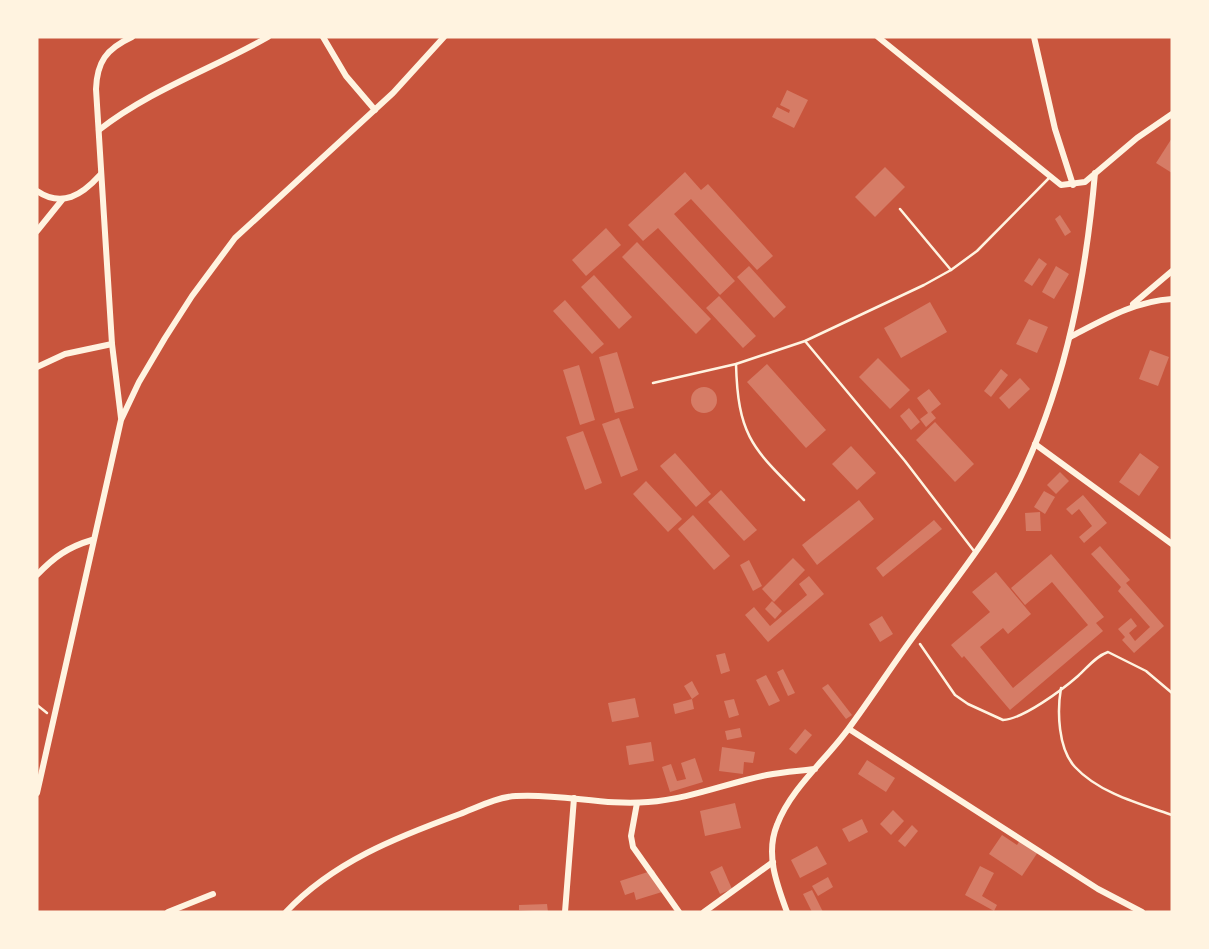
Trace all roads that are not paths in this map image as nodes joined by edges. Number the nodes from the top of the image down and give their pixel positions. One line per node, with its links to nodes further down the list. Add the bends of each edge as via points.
1 (132, 37): 9 (street, via 99,65)
2 (268, 37): 9 (street, via 138,103)
3 (323, 37): 7 (street, via 346,76)
4 (444, 37): 7 (street)
5 (878, 37): 12 (street)
6 (1034, 37): 13 (street)
7 (375, 110): 28 (street, via 235,239 165,338)
8 (1172, 114): 10 (street)
9 (99, 130): 11 (street)
10 (1095, 173): 13 (street); 22 (street)
11 (100, 175): 15 (street, via 78,195); 24 (street)
12 (1050, 177): 13 (street, via 1061,185); 18 (lane, via 996,233)
13 (1073, 185)
14 (37, 191): 15 (street)
15 (62, 200): 17 (street)
16 (900, 209): 18 (lane)
17 (37, 231)
18 (951, 270): 23 (lane)
19 (1172, 271): 21 (street)
20 (1172, 299): 21 (street)
21 (1128, 308): 22 (street)
22 (1070, 337): 29 (street)
23 (805, 341): 25 (lane); 33 (lane)
24 (112, 344): 26 (street, via 65,354); 28 (street)
25 (736, 364): 27 (lane); 30 (lane, via 745,432 767,463)
26 (37, 367)
27 (653, 383)
28 (121, 420): 31 (street)
29 (1035, 444): 32 (street); 33 (street, via 996,525)
30 (804, 500)
31 (92, 540): 34 (street, via 59,553); 37 (street)
32 (1172, 544)
33 (975, 554): 35 (street)
34 (37, 575)
35 (849, 729): 36 (street); 48 (street, via 1098,889)
36 (815, 769): 39 (street); 40 (street, via 776,826)
37 (37, 793)
38 (574, 798): 39 (street); 43 (street, via 512,796 404,835 331,874); 44 (street)
39 (637, 803): 45 (street, via 633,847)
40 (773, 862): 46 (street); 47 (street)
41 (213, 894): 42 (street)
42 (168, 912)
43 (286, 912)
44 (565, 912)
45 (679, 912)
46 (704, 912)
47 (787, 912)
48 (1142, 912)

